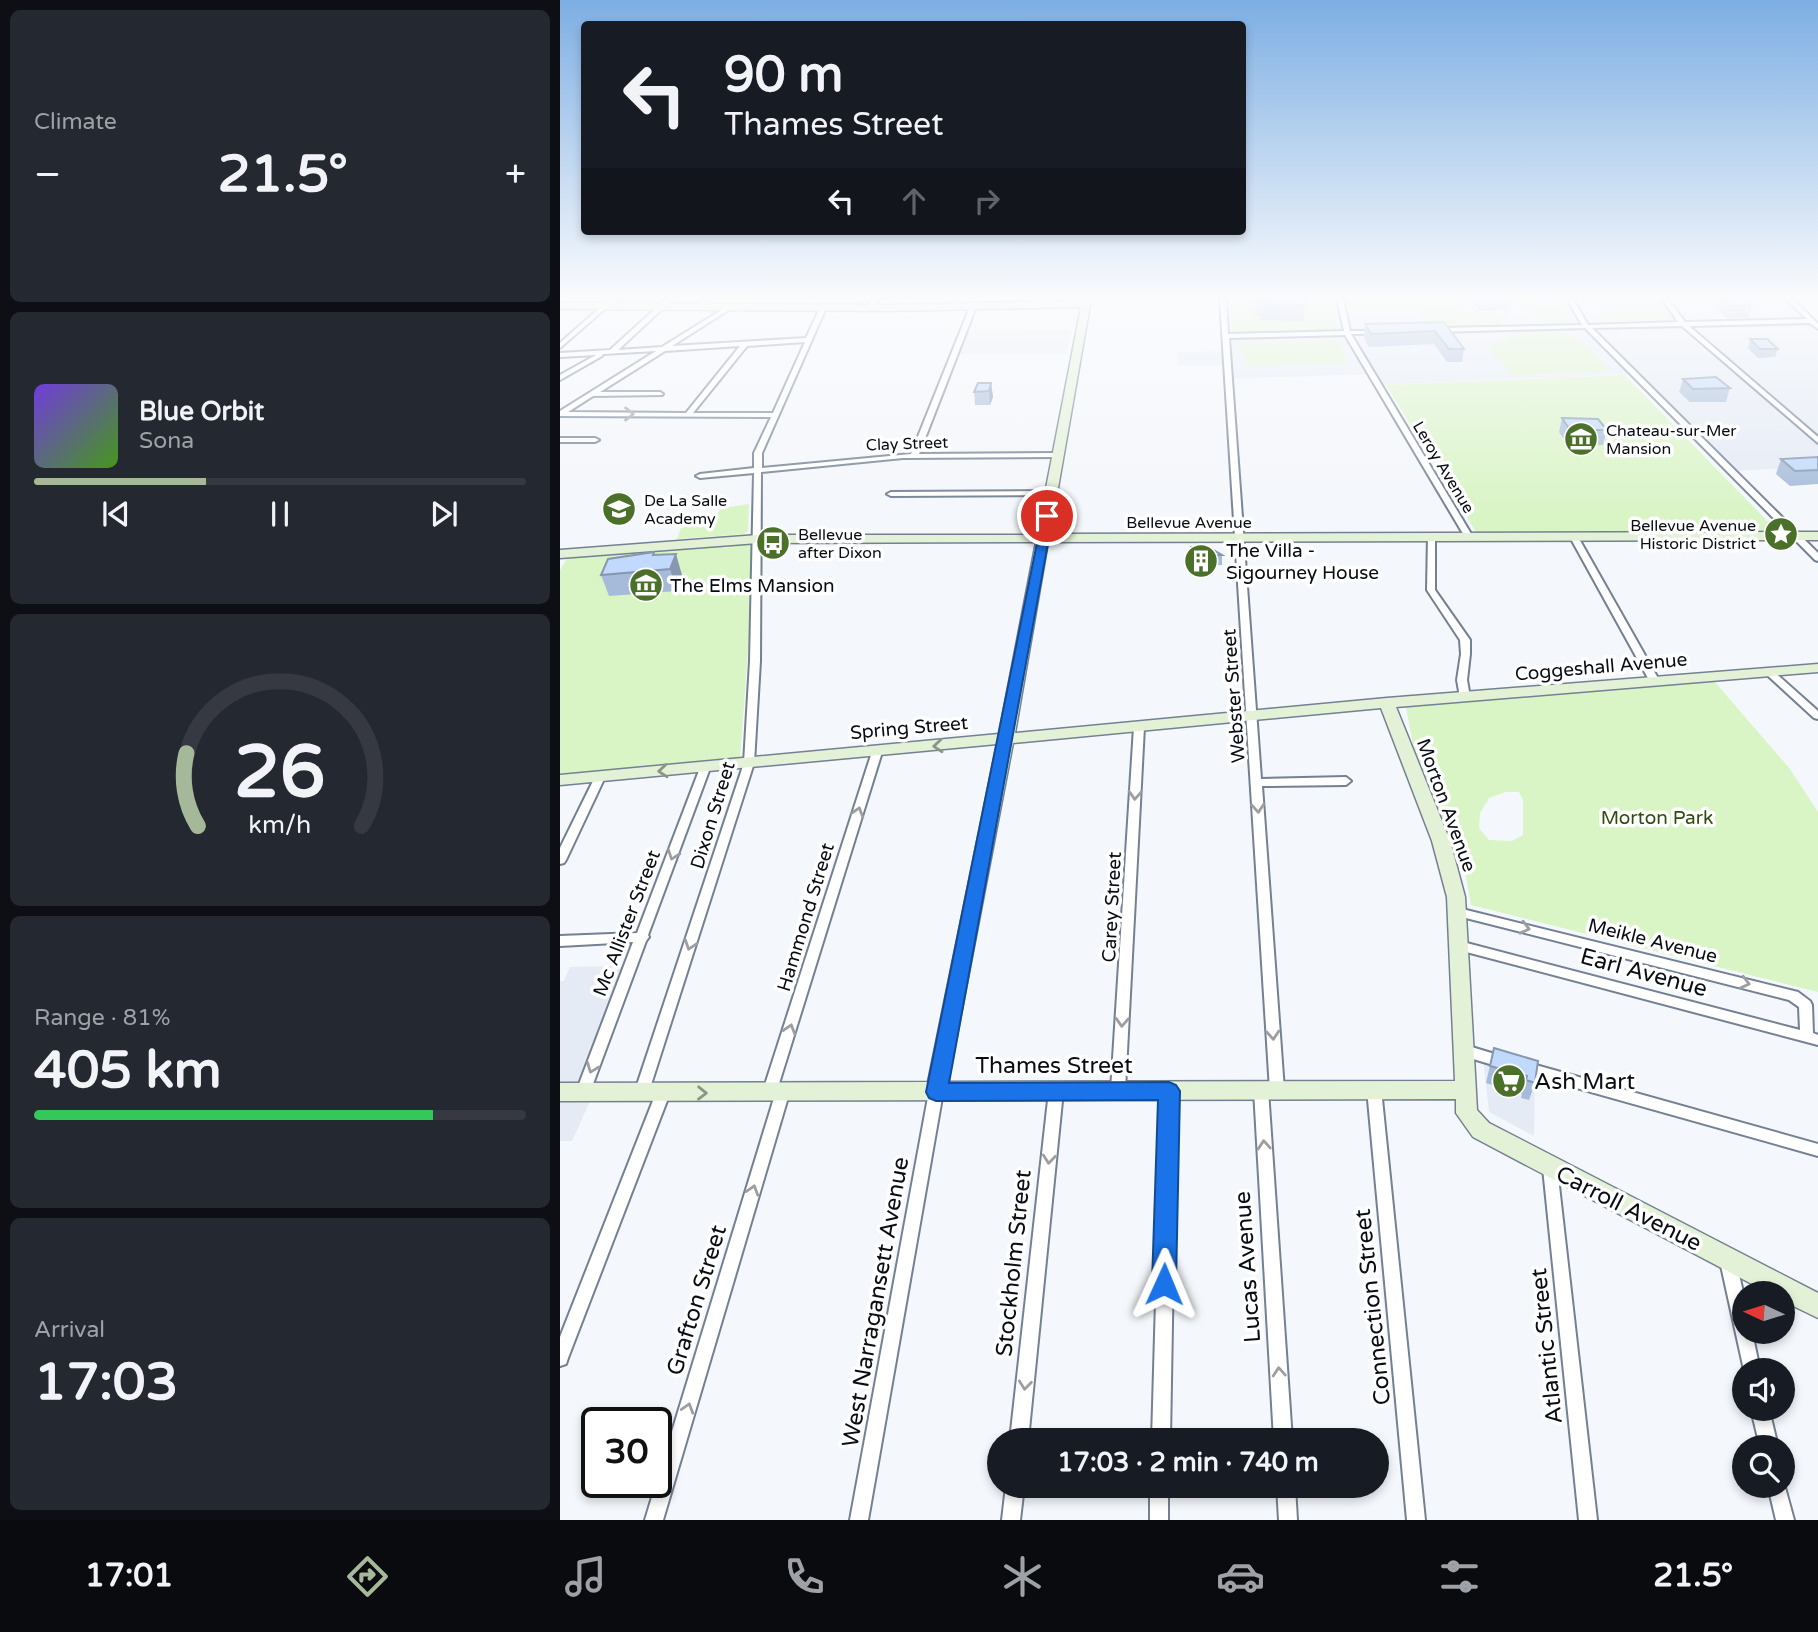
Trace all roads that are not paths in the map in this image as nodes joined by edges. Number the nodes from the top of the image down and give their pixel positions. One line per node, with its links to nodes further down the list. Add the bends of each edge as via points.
1 (630, 370): 10 (street)
2 (724, 370): 13 (street)
3 (794, 370): 14 (street, Dixon Street)
4 (948, 370): 19 (street)
5 (1074, 370): 18 (main road)
6 (1227, 370): 26 (street, Webster Street)
7 (1369, 370): 28 (street, Leroy Avenue)
8 (1630, 370): 24 (street)
9 (1735, 370): 17 (street)
10 (592, 394): 11 (street); 12 (street)
11 (660, 394)
12 (560, 414): 13 (street, one-way to 13)
13 (688, 414): 14 (street)
14 (774, 415): 20 (street, Dixon Street, via 758,453)
15 (560, 440): 16 (street)
16 (595, 440)
17 (1818, 441)
18 (1058, 455): 19 (street, Clay Street); 22 (main road)
19 (914, 456): 20 (street, Clay Street)
20 (758, 471): 21 (street, Clay Street); 31 (street, Dixon Street)
21 (700, 476)
22 (1051, 493): 23 (street); 30 (main road)
23 (891, 494)
24 (1795, 536): 25 (main road, Bellevue Avenue); 29 (main road, Bellevue Avenue); 33 (street)
25 (1818, 536)
26 (1239, 537): 27 (main road, Bellevue Avenue); 30 (main road, Bellevue Avenue); 39 (street, Webster Street)
27 (1432, 537): 28 (main road, Bellevue Avenue); 37 (street, via 1431,590 1465,640 1461,670)
28 (1469, 537): 29 (main road, Bellevue Avenue)
29 (1574, 537): 36 (street)
30 (1043, 538): 31 (main road, Bellevue Avenue); 42 (main road)
31 (758, 539): 32 (main road, Bellevue Avenue); 44 (street, Dixon Street)
32 (561, 556)
33 (1818, 558)
34 (1818, 668): 35 (main road, Coggeshall Avenue)
35 (1769, 672): 36 (main road, Coggeshall Avenue); 40 (street)
36 (1654, 680): 37 (main road, Coggeshall Avenue)
37 (1465, 696): 38 (main road, Coggeshall Avenue)
38 (1387, 703): 39 (main road, Spring Street); 51 (main road, Morton Avenue, via 1441,841)
39 (1253, 716): 41 (main road, Spring Street); 49 (street, Webster Street)
40 (1818, 716)
41 (1139, 727): 42 (main road, Spring Street); 58 (street, Carey Street, one-way to 58)
42 (1006, 739): 43 (main road, Spring Street, one-way to 43); 66 (main road)
43 (877, 751): 44 (main road, Spring Street); 67 (street, Hammond Street, one-way to 43)
44 (749, 763): 45 (main road, Spring Street); 65 (street, Dixon Street, one-way to 65)
45 (705, 768): 46 (main road, Spring Street, one-way to 46); 52 (street, Mc Allister Street, one-way to 52)
46 (600, 777): 47 (main road, Spring Street); 50 (street)
47 (560, 780)
48 (1346, 781): 49 (street)
49 (1257, 783): 59 (street, Webster Street, one-way to 59)
50 (560, 860)
51 (1458, 912): 54 (main road, Morton Avenue); 55 (street, Meikle Avenue, one-way to 55, via 1793,996 1805,1006)
52 (643, 937): 53 (street); 64 (street, Mc Allister Street, one-way to 64)
53 (560, 942)
54 (1459, 946): 55 (street, Earl Avenue); 56 (main road, Morton Avenue)
55 (1812, 1038)
56 (1465, 1051): 60 (main road, Morton Avenue); 68 (street)
57 (1374, 1089): 59 (main road, Thames Street); 60 (main road, Thames Street); 86 (street, Connection Street)
58 (1118, 1090): 61 (main road, Thames Street); 62 (main road, Thames Street)
59 (1269, 1090): 62 (main road, Thames Street); 76 (street, Lucas Avenue, one-way to 59)
60 (1465, 1090): 69 (main road, Carroll Avenue, via 1467,1114 1481,1130)
61 (1056, 1091): 66 (main road, Thames Street); 74 (street, Stockholm Street, one-way to 74)
62 (1169, 1091): 75 (street)
63 (560, 1092): 64 (main road, Thames Street)
64 (583, 1092): 65 (main road, Thames Street)
65 (653, 1092): 67 (main road, Thames Street, one-way to 67); 72 (street, Dixon Street)
66 (936, 1092): 67 (main road, Thames Street); 82 (street, West Narragansett Avenue)
67 (776, 1094): 81 (street, Grafton Street, one-way to 67)
68 (1818, 1150)
69 (1550, 1168): 70 (main road, Carroll Avenue); 87 (street, Atlantic Street)
70 (1727, 1259): 71 (main road, Carroll Avenue); 73 (street)
71 (1818, 1306)
72 (560, 1358)
73 (1749, 1358)
74 (1020, 1428)
75 (1161, 1428)
76 (1283, 1428)
77 (1013, 1498): 83 (street)
78 (1159, 1498): 84 (street)
79 (1287, 1498): 85 (street)
80 (1780, 1498): 88 (street)
81 (654, 1520)
82 (859, 1520)
83 (1011, 1520)
84 (1159, 1520)
85 (1288, 1520)
86 (1416, 1520)
87 (1588, 1520)
88 (1785, 1520)

